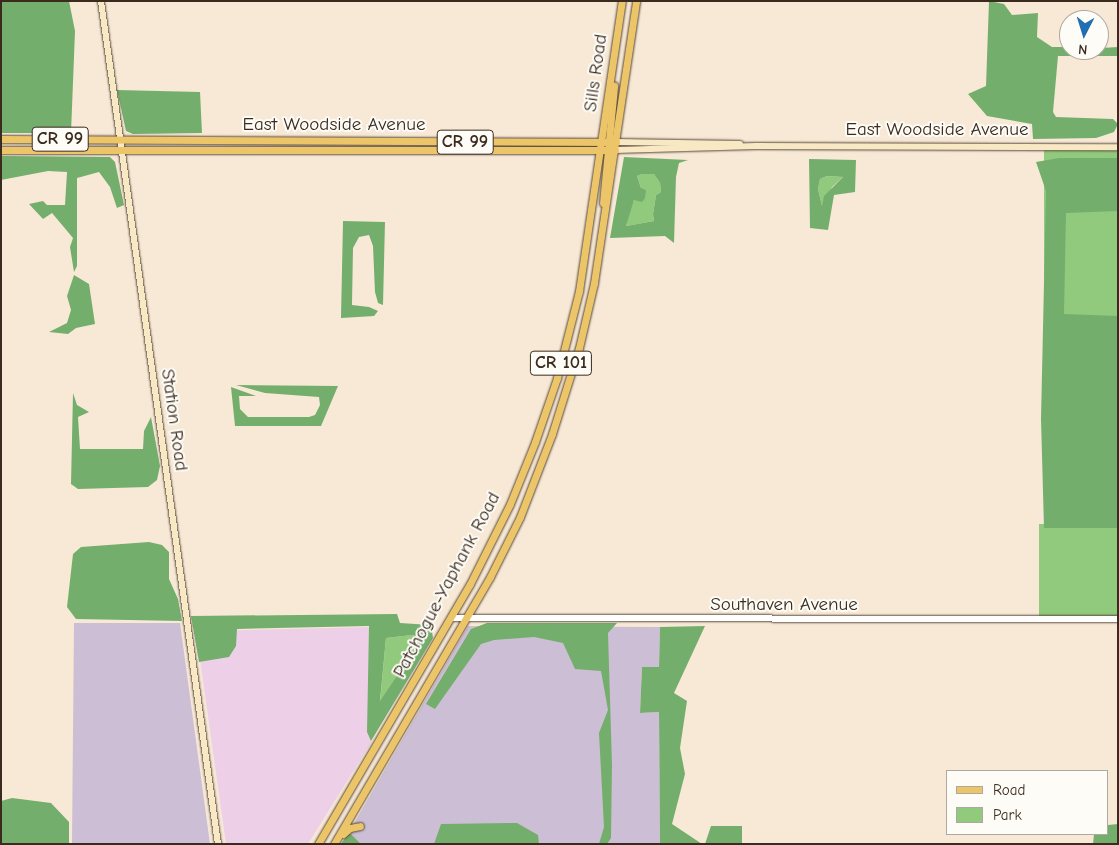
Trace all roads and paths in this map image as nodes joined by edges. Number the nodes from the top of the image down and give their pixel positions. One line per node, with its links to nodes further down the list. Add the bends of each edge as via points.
1 (101, 1): 5 (main road, Station Road)
2 (622, 1): 6 (main road, Sills Road / CR 101, via 614,62)
3 (636, 1): 6 (main road, Sills Road / CR 101)
4 (1, 138): 5 (main road, East Woodside Avenue / CR 99)
5 (119, 139): 6 (main road, East Woodside Avenue / CR 99); 9 (main road, Station Road)
6 (609, 146): 7 (main road, East Woodside Avenue / CR 99); 9 (main road, East Woodside Avenue / CR 99); 10 (main road, Patchogue-Yaphank Road / CR 101, via 580,283 552,392 510,504); 11 (main road, Patchogue-Yaphank Road / CR 101, via 605,218 585,326 552,434 516,524)
7 (1118, 147)
8 (1, 150): 9 (main road, East Woodside Avenue / CR 99)
9 (120, 150): 14 (main road, Station Road)
10 (451, 618): 11 (street, Southaven Avenue); 15 (main road, Patchogue-Yaphank Road / CR 101)
11 (467, 618): 12 (street, Southaven Avenue); 16 (main road, Patchogue-Yaphank Road / CR 101)
12 (1118, 619)
13 (360, 826): 16 (main road, via 348,829)
14 (218, 844)
15 (318, 844)
16 (335, 844)

